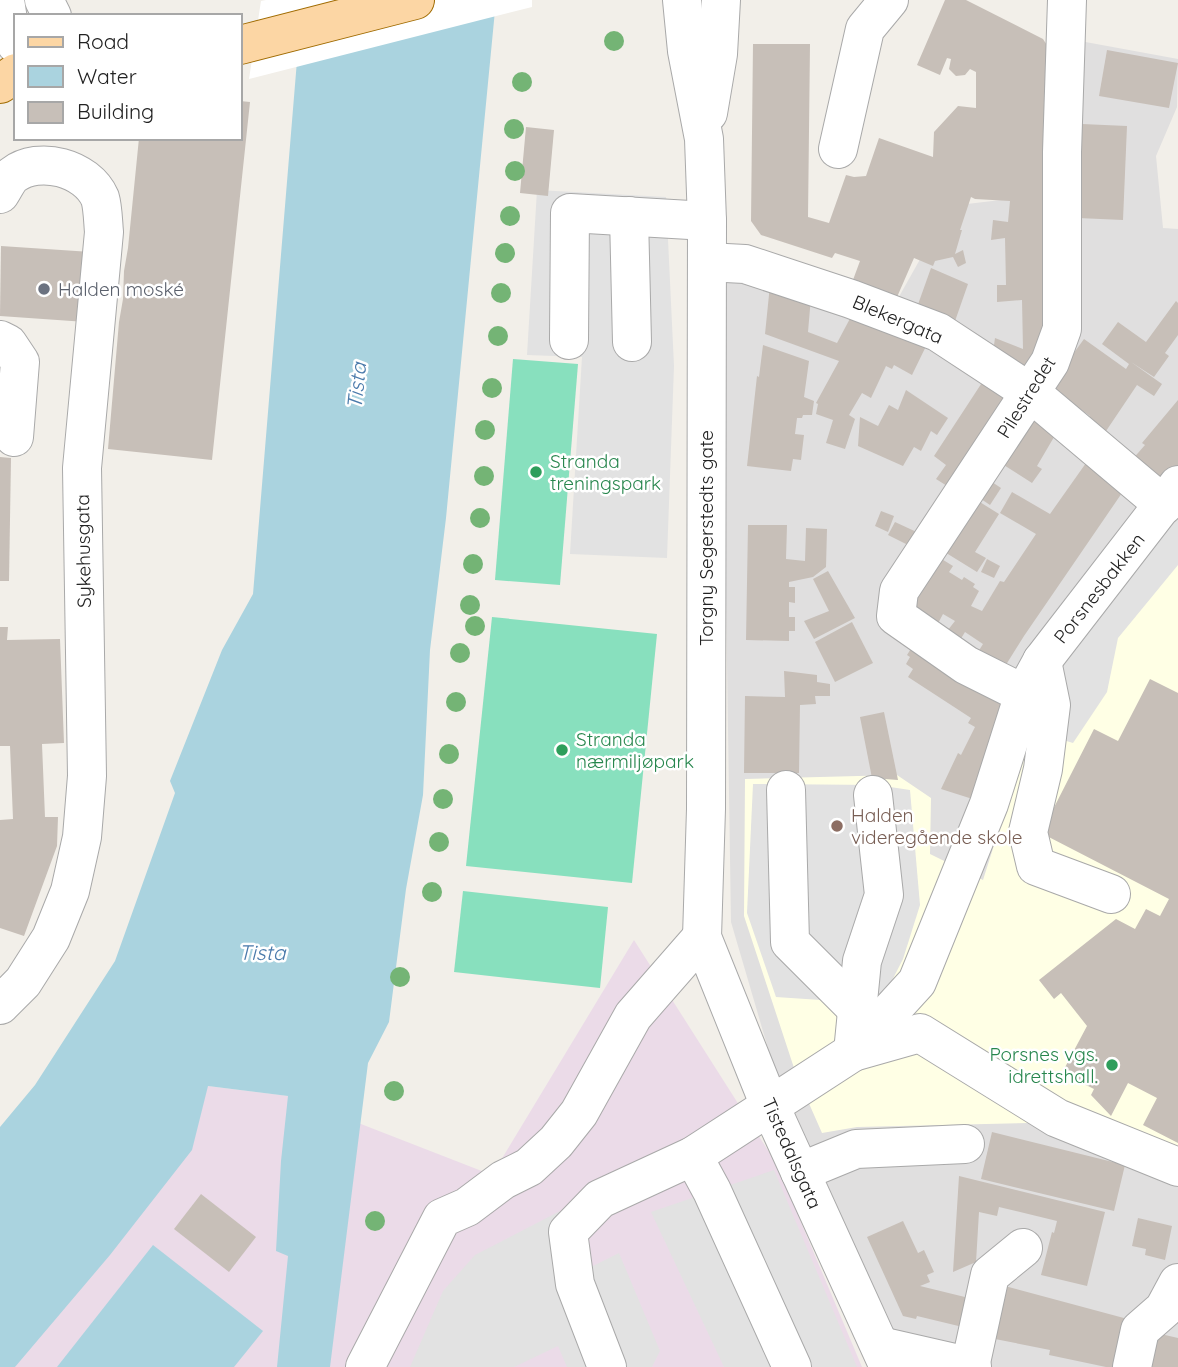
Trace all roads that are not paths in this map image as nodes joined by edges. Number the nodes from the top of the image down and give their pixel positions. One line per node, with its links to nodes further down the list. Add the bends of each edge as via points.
1 (5, 0): 7 (street)
2 (415, 0): 8 (main road)
3 (682, 0): 9 (street, Torgny Segerstedts gate)
4 (720, 0): 9 (street, Torgny Segerstedts gate, via 718,54)
5 (889, 0): 10 (street, via 865,29)
6 (1067, 0): 18 (street, Pilestredet, via 1062,329 1050,362)
7 (14, 38)
8 (247, 44)
9 (704, 139): 13 (street, Torgny Segerstedts gate)
10 (838, 149)
11 (0, 194): 26 (street, Sykehusgata, via 13,176 33,167 56,166 81,176 100,198 104,232 82,468 87,776 82,837 70,891 51,938 23,982)
12 (628, 216): 13 (street); 16 (street, via 570,213); 17 (street)
13 (707, 221): 14 (street, Torgny Segerstedts gate)
14 (707, 262): 18 (street, Blekergata, via 745,264 938,332); 25 (street, Torgny Segerstedts gate)
15 (0, 340): 19 (street, via 9,344 20,362)
16 (569, 340)
17 (632, 342)
18 (1031, 393): 20 (street, Blekergata); 21 (street, Pilestredet, via 899,591 896,616 966,666)
19 (14, 436)
20 (1171, 495): 21 (street, Porsnesbakken)
21 (1027, 690): 24 (street, via 1051,705 1043,769 1028,832 1035,866); 28 (street, via 989,804 918,982)
22 (786, 790): 27 (street, via 790,942)
23 (873, 795): 27 (street, via 884,895 862,961)
24 (1111, 894)
25 (702, 937): 29 (street, Tistedalsgata); 37 (street, via 633,1016 579,1113 556,1142 528,1167 442,1218)
26 (0, 1004)
27 (857, 1009): 28 (street)
28 (853, 1052): 29 (street); 32 (street, via 920,1033 1057,1118)
29 (770, 1107): 31 (street); 33 (street, Tistedalsgata)
30 (965, 1144): 33 (street, via 856,1149)
31 (693, 1156): 38 (street, via 600,1199 568,1232 575,1284); 39 (street)
32 (1178, 1167)
33 (800, 1172): 36 (street, Tistedalsgata)
34 (1023, 1248): 40 (street, via 990,1275)
35 (1178, 1283): 41 (street, via 1164,1310 1140,1330)
36 (885, 1356): 40 (street)
37 (366, 1367)
38 (607, 1367)
39 (792, 1367)
40 (971, 1367)
41 (1132, 1367)

